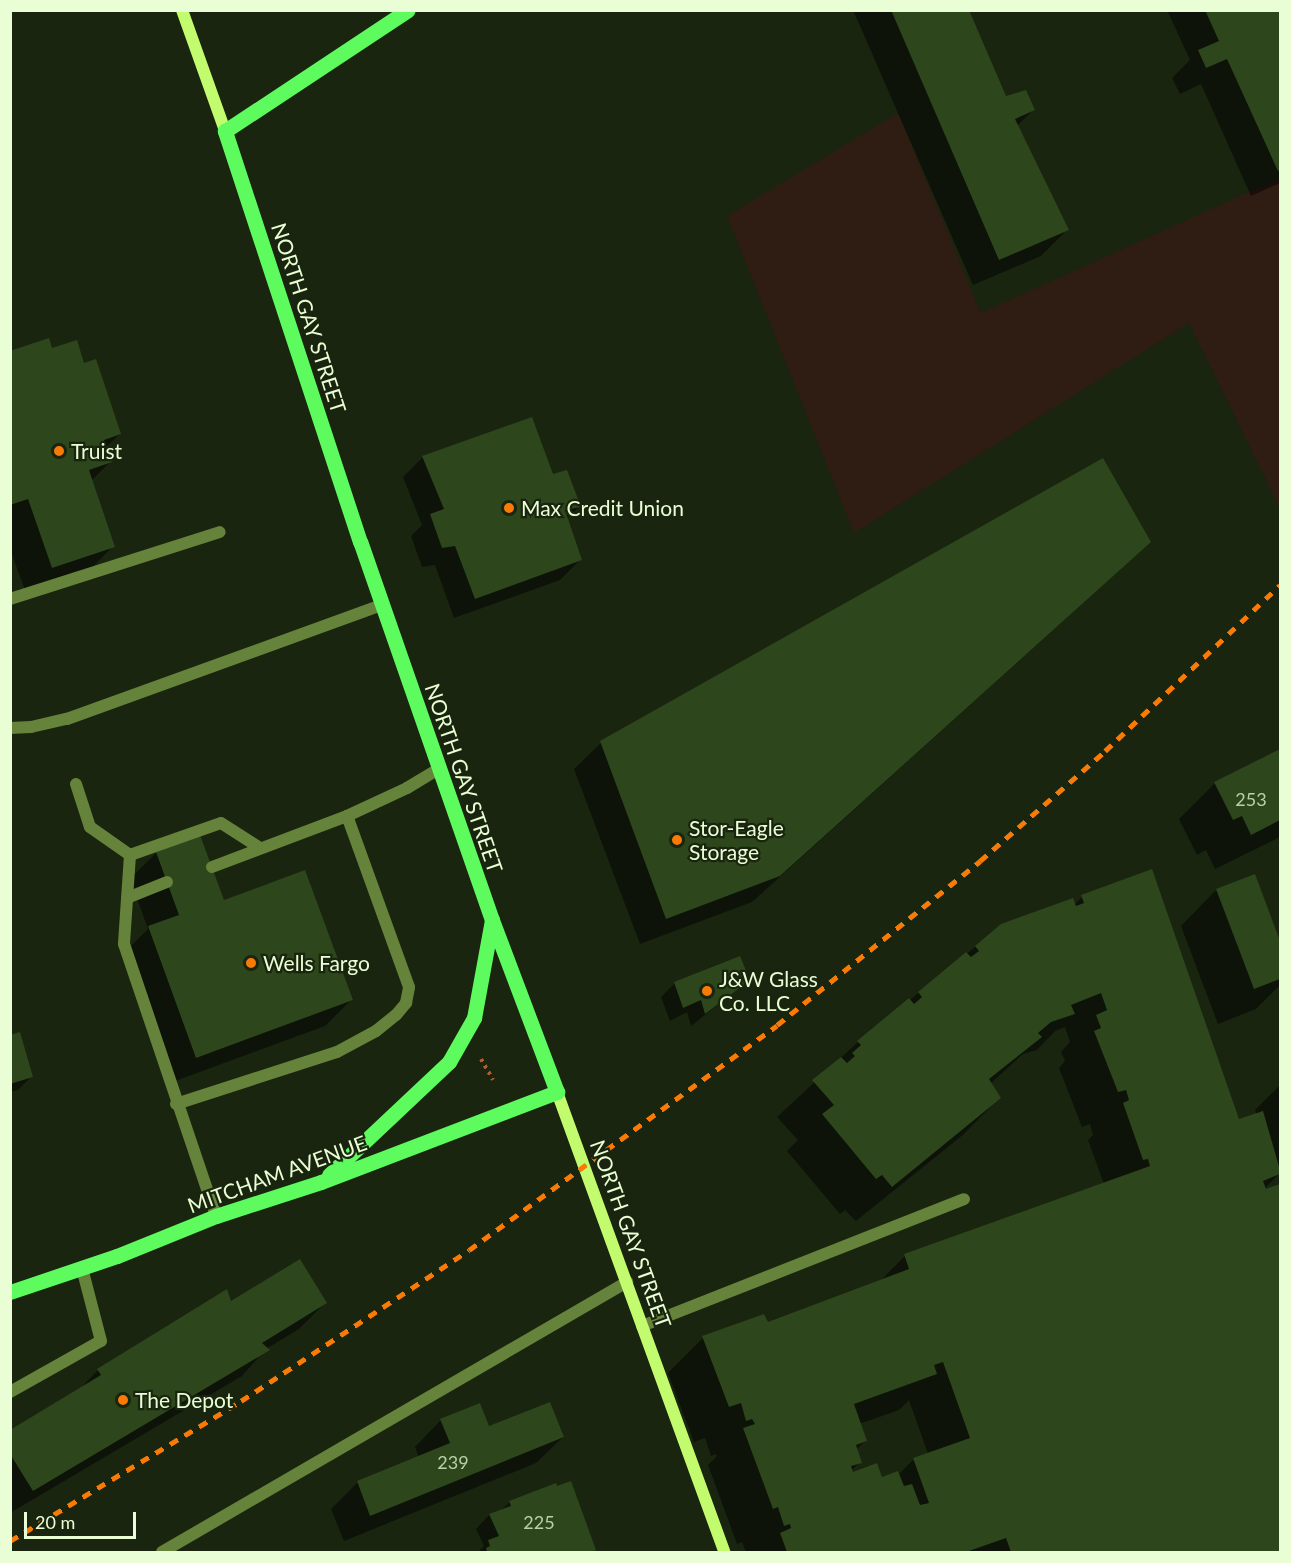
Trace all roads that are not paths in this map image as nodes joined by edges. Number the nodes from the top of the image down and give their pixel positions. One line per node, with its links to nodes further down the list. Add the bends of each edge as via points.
1 (182, 10): 3 (street, NORTH GAY STREET)
2 (408, 10): 3 (main road)
3 (225, 131): 6 (main road, NORTH GAY STREET)
4 (220, 532): 5 (lane)
5 (10, 599)
6 (382, 605): 7 (lane, via 67,719); 8 (main road, NORTH GAY STREET)
7 (10, 728)
8 (439, 769): 10 (lane); 16 (main road, NORTH GAY STREET)
9 (76, 784): 12 (lane, via 90,827)
10 (347, 816): 11 (lane); 18 (lane, via 409,987 406,1003 376,1031 337,1052)
11 (260, 848): 12 (lane, via 221,823); 13 (lane)
12 (130, 855): 15 (lane)
13 (212, 867)
14 (167, 882): 15 (lane)
15 (127, 898): 18 (lane, via 124,944)
16 (492, 920): 17 (main road, NORTH GAY STREET); 19 (main road, via 474,1018 449,1062)
17 (557, 1092): 19 (main road, MITCHAM AVENUE); 23 (street, NORTH GAY STREET)
18 (176, 1104): 21 (lane)
19 (321, 1182): 21 (main road, MITCHAM AVENUE)
20 (964, 1199): 25 (lane)
21 (216, 1216): 22 (main road, MITCHAM AVENUE)
22 (81, 1268): 24 (main road, MITCHAM AVENUE); 26 (lane, via 101,1341)
23 (627, 1282): 25 (street, NORTH GAY STREET); 27 (lane)
24 (10, 1292)
25 (642, 1326): 28 (street, NORTH GAY STREET)
26 (10, 1392)
27 (162, 1552)
28 (724, 1552)

